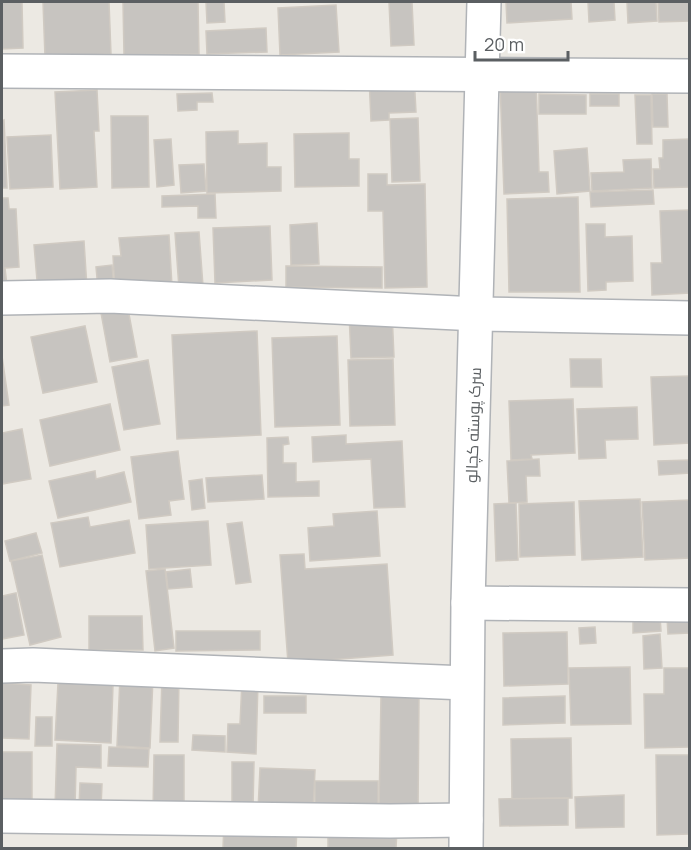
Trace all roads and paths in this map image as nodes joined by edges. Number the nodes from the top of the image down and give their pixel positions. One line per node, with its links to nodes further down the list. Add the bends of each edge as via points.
1 (484, 2): 3 (street, سرک پوسته کچالو)
2 (2, 71): 3 (street)
3 (483, 75): 4 (street); 6 (street, سرک پوسته کچالو)
4 (690, 76)
5 (2, 298): 6 (street, via 110,296)
6 (477, 314): 7 (street); 8 (street, سرک پوسته کچالو)
7 (690, 318)
8 (468, 603): 9 (street); 11 (street, سرک پوسته کچالو)
9 (690, 605)
10 (2, 666): 11 (street)
11 (466, 683): 13 (street, سرک پوسته کچالو)
12 (2, 816): 13 (street, via 390,821)
13 (466, 834)

